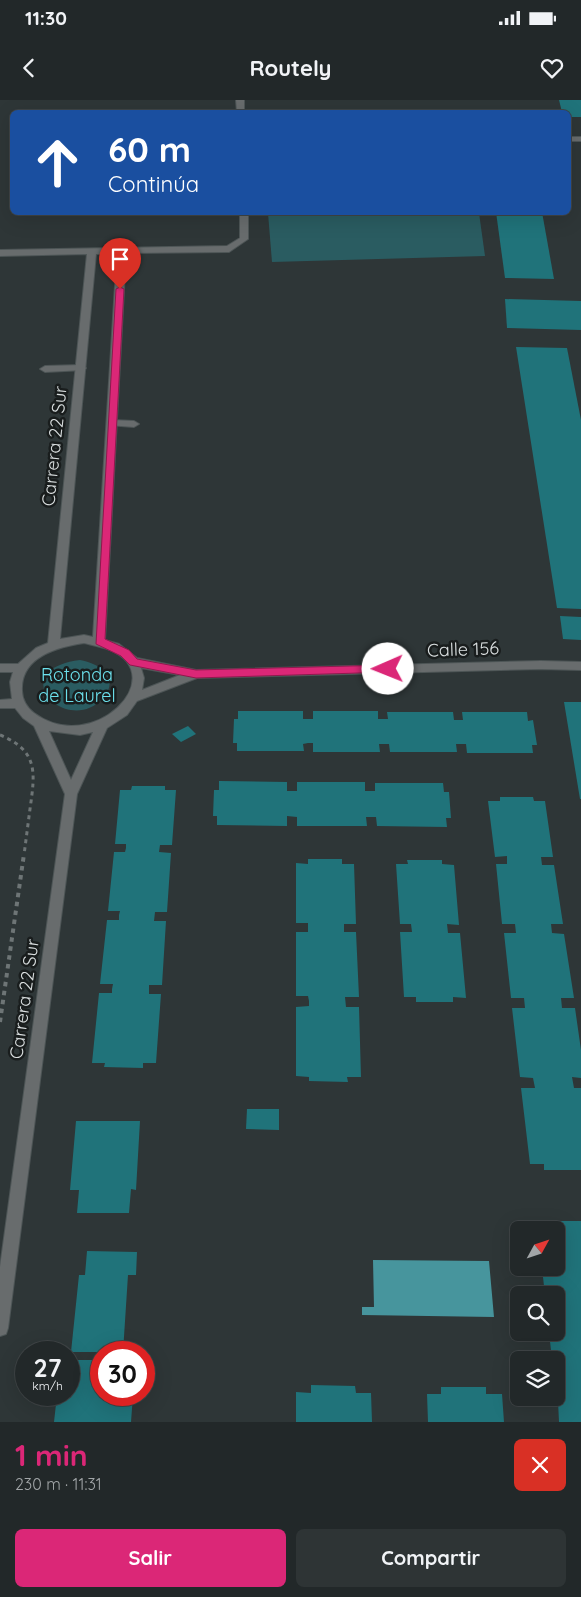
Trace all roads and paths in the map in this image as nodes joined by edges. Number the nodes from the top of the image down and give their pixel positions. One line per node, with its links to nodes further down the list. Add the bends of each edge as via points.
1 (244, 215): 2 (street, via 244,239 228,249)
2 (122, 251): 3 (street); 7 (street)
3 (92, 252): 4 (street); 5 (street, Carrera 22 Sur)
4 (0, 254)
5 (81, 368): 6 (street); 10 (street, Carrera 22 Sur)
6 (45, 369)
7 (112, 422): 8 (street); 9 (street)
8 (134, 424)
9 (99, 641): 10 (street, via 84,639); 11 (street, via 125,653)
10 (54, 644): 14 (street, via 39,651)
11 (134, 662): 15 (street, Calle 156); 16 (street, via 139,673)
12 (581, 666): 15 (street, Calle 156)
13 (0, 668): 14 (street)
14 (22, 668): 17 (street, via 15,685)
15 (196, 674): 16 (street, Calle 156)
16 (135, 697): 20 (street, via 128,708)
17 (18, 703): 18 (street); 19 (street)
18 (0, 704)
19 (38, 723): 20 (street, via 69,731); 22 (street)
20 (102, 725): 22 (street, Carrera 22 Sur)
21 (0, 735): 23 (path, via 18,744 35,776)
22 (71, 794): 24 (street, Carrera 22 Sur)
23 (0, 1022)
24 (0, 1328)

